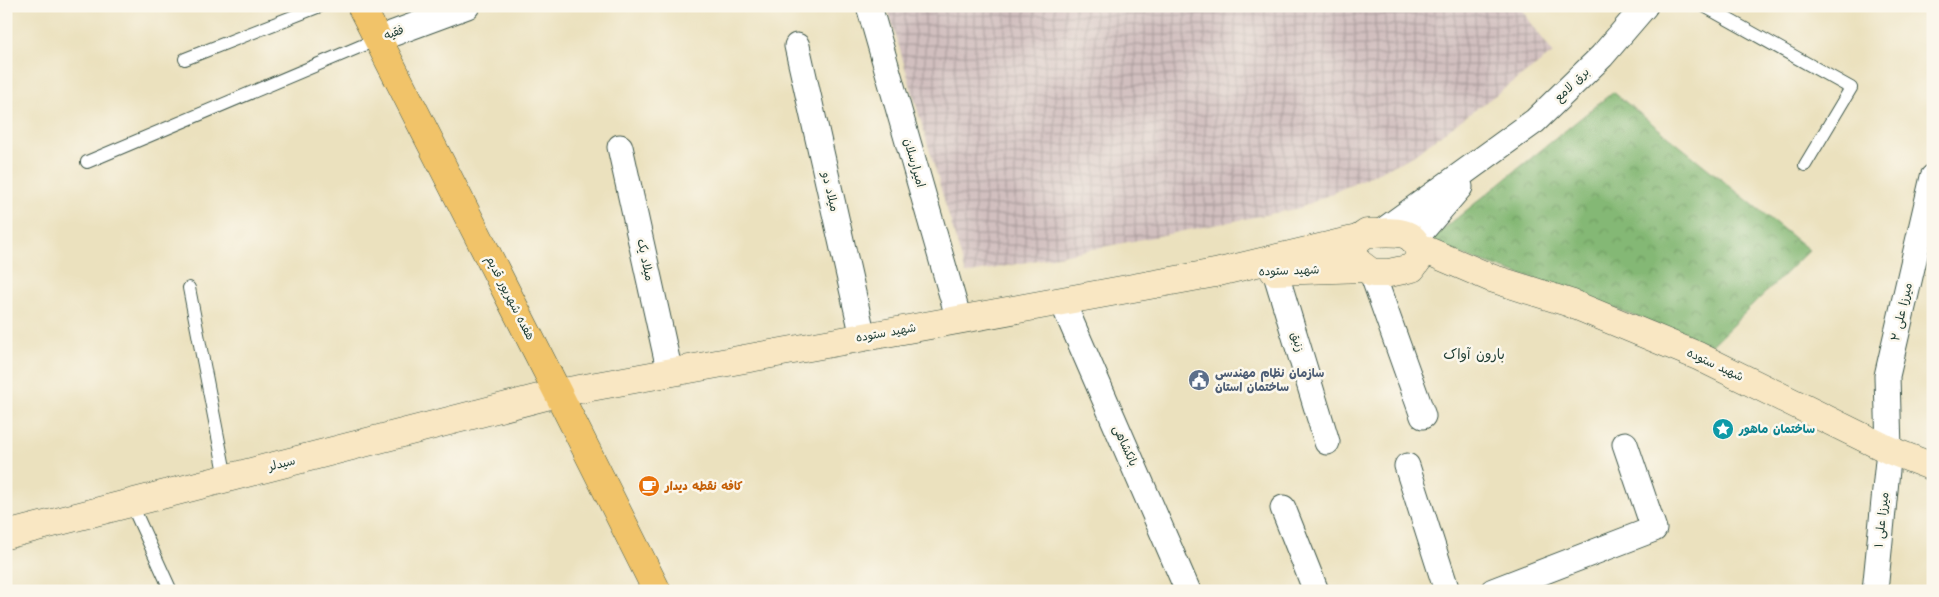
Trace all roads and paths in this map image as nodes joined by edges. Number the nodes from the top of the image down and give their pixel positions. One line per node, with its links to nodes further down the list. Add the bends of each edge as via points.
1 (320, 6): 9 (lane)
2 (361, 6): 7 (main road, هفده شهریور قدیم)
3 (467, 6): 7 (street, فقیه)
4 (869, 6): 24 (street, امیرارسلان)
5 (1645, 6): 11 (street, برق لامع, via 1566,92 1535,121)
6 (1704, 6): 13 (lane, via 1851,88)
7 (378, 39): 12 (lane); 27 (main road, هفده شهریور قدیم)
8 (797, 46): 25 (street, میلاد دو)
9 (185, 59)
10 (620, 147): 26 (street, میلاد یک)
11 (1490, 154): 15 (street, برق لامع); 16 (street, برق لامع)
12 (87, 162)
13 (1805, 165)
14 (1933, 177): 31 (street, میرزا علی ۲, via 1887,376)
15 (1368, 236): 16 (main road, via 1405,234); 17 (main road, via 1353,248 1356,261); 20 (main road, شهید ستوده)
16 (1417, 243): 18 (main road, via 1420,257 1412,268); 21 (main road, شهید ستوده)
17 (1368, 270): 18 (main road, via 1389,273); 19 (main road, شهید ستوده); 28 (street)
18 (1405, 270): 21 (main road, شهید ستوده)
19 (1275, 271): 20 (main road, شهید ستوده); 29 (street, زنبق)
20 (1215, 273): 23 (main road, شهید ستوده)
21 (1491, 278): 31 (main road, شهید ستوده, via 1570,303 1698,356)
22 (189, 288): 34 (lane)
23 (1062, 301): 24 (main road, شهید ستوده); 40 (street, بانکشاهی)
24 (959, 320): 25 (main road, شهید ستوده)
25 (863, 337): 26 (main road, شهید ستوده)
26 (670, 373): 27 (main road, شهید ستوده)
27 (558, 393): 34 (main road, سیدلر); 39 (main road, هفده شهریور قدیم)
28 (1422, 416)
29 (1327, 442)
30 (1625, 444): 43 (street, via 1654,529)
31 (1889, 450): 33 (main road, شهید ستوده); 44 (street, میرزا علی ۱)
32 (1407, 466): 42 (street)
33 (1933, 467)
34 (226, 478): 35 (main road, سیدلر)
35 (131, 503): 37 (main road, سیدلر); 38 (lane)
36 (1283, 508): 41 (street)
37 (6, 535)
38 (171, 591)
39 (656, 591)
40 (1188, 591)
41 (1316, 591)
42 (1447, 591)
43 (1493, 591)
44 (1875, 591)

